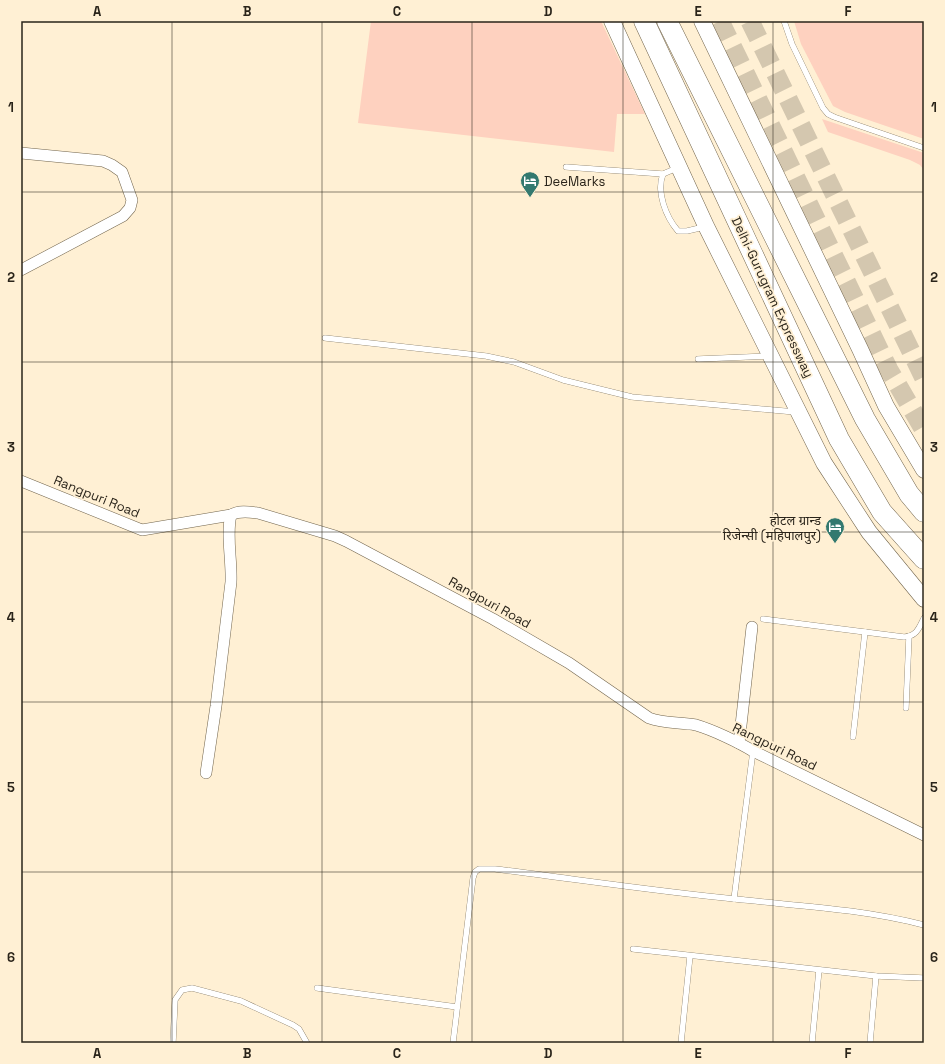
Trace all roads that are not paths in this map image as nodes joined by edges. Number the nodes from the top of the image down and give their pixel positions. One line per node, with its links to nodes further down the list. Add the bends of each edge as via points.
1 (612, 21): 9 (main road)
2 (644, 21): 21 (highway, Delhi-Gurugram Expressway, via 839,439 882,512)
3 (667, 21): 19 (highway, Delhi-Gurugram Expressway, via 865,419 909,494)
4 (702, 21): 17 (main road, via 886,406)
5 (784, 21): 6 (lane, via 792,44 828,114)
6 (924, 148)
7 (21, 153): 12 (street, via 112,164 122,172 132,200 130,208 123,216)
8 (566, 166): 10 (lane)
9 (679, 167): 10 (lane); 11 (main road)
10 (663, 174): 11 (lane, via 662,193 673,225 678,231)
11 (706, 226): 14 (main road)
12 (21, 270)
13 (325, 338): 16 (lane, via 486,356 514,362 563,380 632,397)
14 (772, 356): 15 (lane); 16 (main road)
15 (698, 359)
16 (800, 412): 22 (main road, via 824,463 869,532)
17 (924, 470)
18 (21, 481): 20 (street, Rangpuri Road, via 142,530)
19 (924, 512)
20 (231, 515): 30 (street, Rangpuri Road, via 235,512 258,513 335,536 479,611 555,655 649,718 699,726); 32 (street, via 231,582)
21 (924, 559)
22 (924, 598)
23 (924, 618): 27 (lane, via 917,632)
24 (763, 619): 26 (lane)
25 (752, 627): 30 (street)
26 (865, 632): 27 (lane); 29 (lane)
27 (909, 636): 28 (lane)
28 (906, 708)
29 (853, 737)
30 (739, 743): 31 (street, Rangpuri Road)
31 (753, 751): 33 (street, Rangpuri Road); 34 (lane)
32 (206, 773)
33 (924, 835)
34 (734, 899): 35 (lane, via 853,911); 42 (lane, via 479,869 473,878)
35 (924, 925)
36 (633, 949): 37 (lane)
37 (690, 956): 38 (lane); 46 (lane)
38 (819, 970): 39 (lane); 47 (lane)
39 (876, 976): 40 (lane); 48 (lane)
40 (924, 978)
41 (317, 988): 42 (lane)
42 (457, 1007): 45 (lane)
43 (173, 1043): 44 (lane, via 175,1000 182,990 192,988 241,1001 293,1025 299,1029)
44 (307, 1043)
45 (452, 1043)
46 (680, 1043)
47 (812, 1043)
48 (870, 1043)

